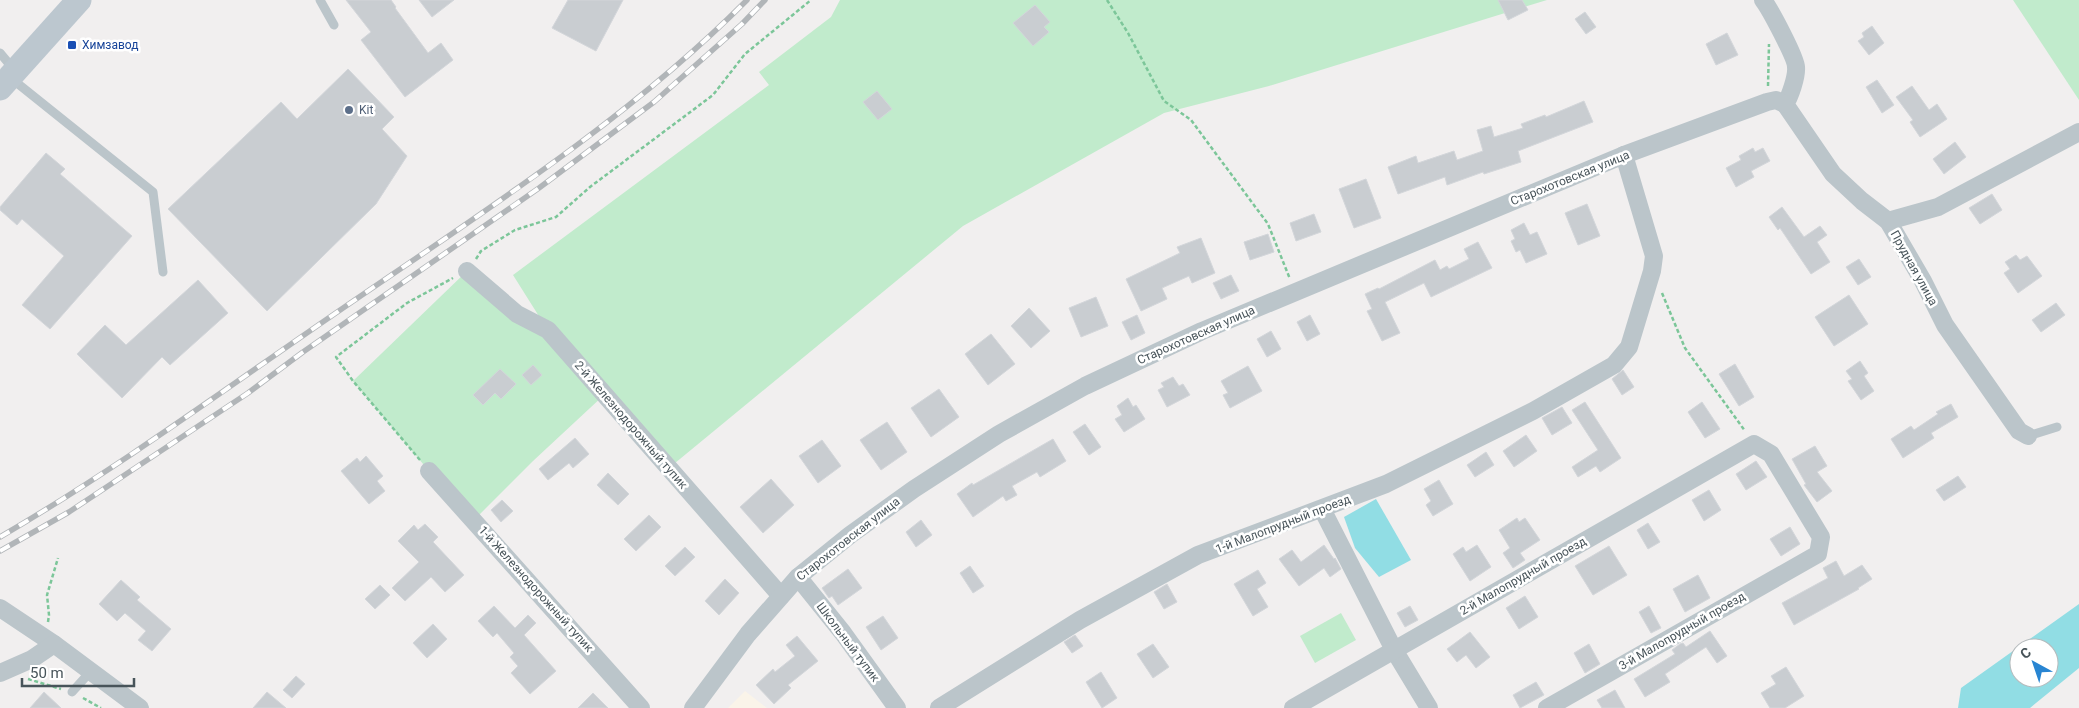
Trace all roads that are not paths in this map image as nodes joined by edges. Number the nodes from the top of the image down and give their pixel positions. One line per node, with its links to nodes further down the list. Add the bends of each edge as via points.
1 (79, 0): 5 (main road)
2 (320, 0): 4 (lane)
3 (1767, 5): 6 (street, via 1796,67 1790,97)
4 (334, 25)
5 (6, 72): 11 (lane, via 153,192)
6 (1785, 104): 8 (street, Старохотовская улица, via 1776,100 1767,102); 9 (street, Прудная улица, via 1834,174)
7 (2079, 132): 9 (street, via 1938,207)
8 (1624, 155): 15 (street, 1-й Малопрудный проезд, via 1654,256 1629,347 1614,365 1533,411 1386,484); 17 (street, Старохотовская улица, via 1202,331 1094,382 999,434 914,489)
9 (1888, 221): 13 (street, Прудная улица, via 1945,326 2019,431)
10 (467, 271): 18 (street, 2-й Железнодорожный тупик, via 517,314 548,330)
11 (163, 272)
12 (2058, 427): 13 (lane)
13 (2028, 436)
14 (429, 471): 26 (street, 1-й Железнодорожный тупик)
15 (1322, 509): 21 (street); 29 (street, 1-й Малопрудный проезд, via 1198,556 1080,620)
16 (1818, 554): 21 (street, 2-й Малопрудный проезд, via 1822,537 1772,454 1754,444); 32 (street, 3-й Малопрудный проезд)
17 (798, 577): 18 (street, Старохотовская улица); 28 (street, Школьный тупик)
18 (781, 596): 27 (street, Старохотовская улица, via 748,634)
19 (0, 608): 20 (street)
20 (49, 641): 22 (street); 23 (street, via 32,659)
21 (1394, 650): 30 (street, 2-й Малопрудный проезд); 31 (street)
22 (91, 671): 24 (lane); 25 (street)
23 (3, 673)
24 (72, 692)
25 (140, 708)
26 (641, 708)
27 (694, 708)
28 (897, 708)
29 (939, 708)
30 (1293, 708)
31 (1429, 708)
32 (1547, 708)

